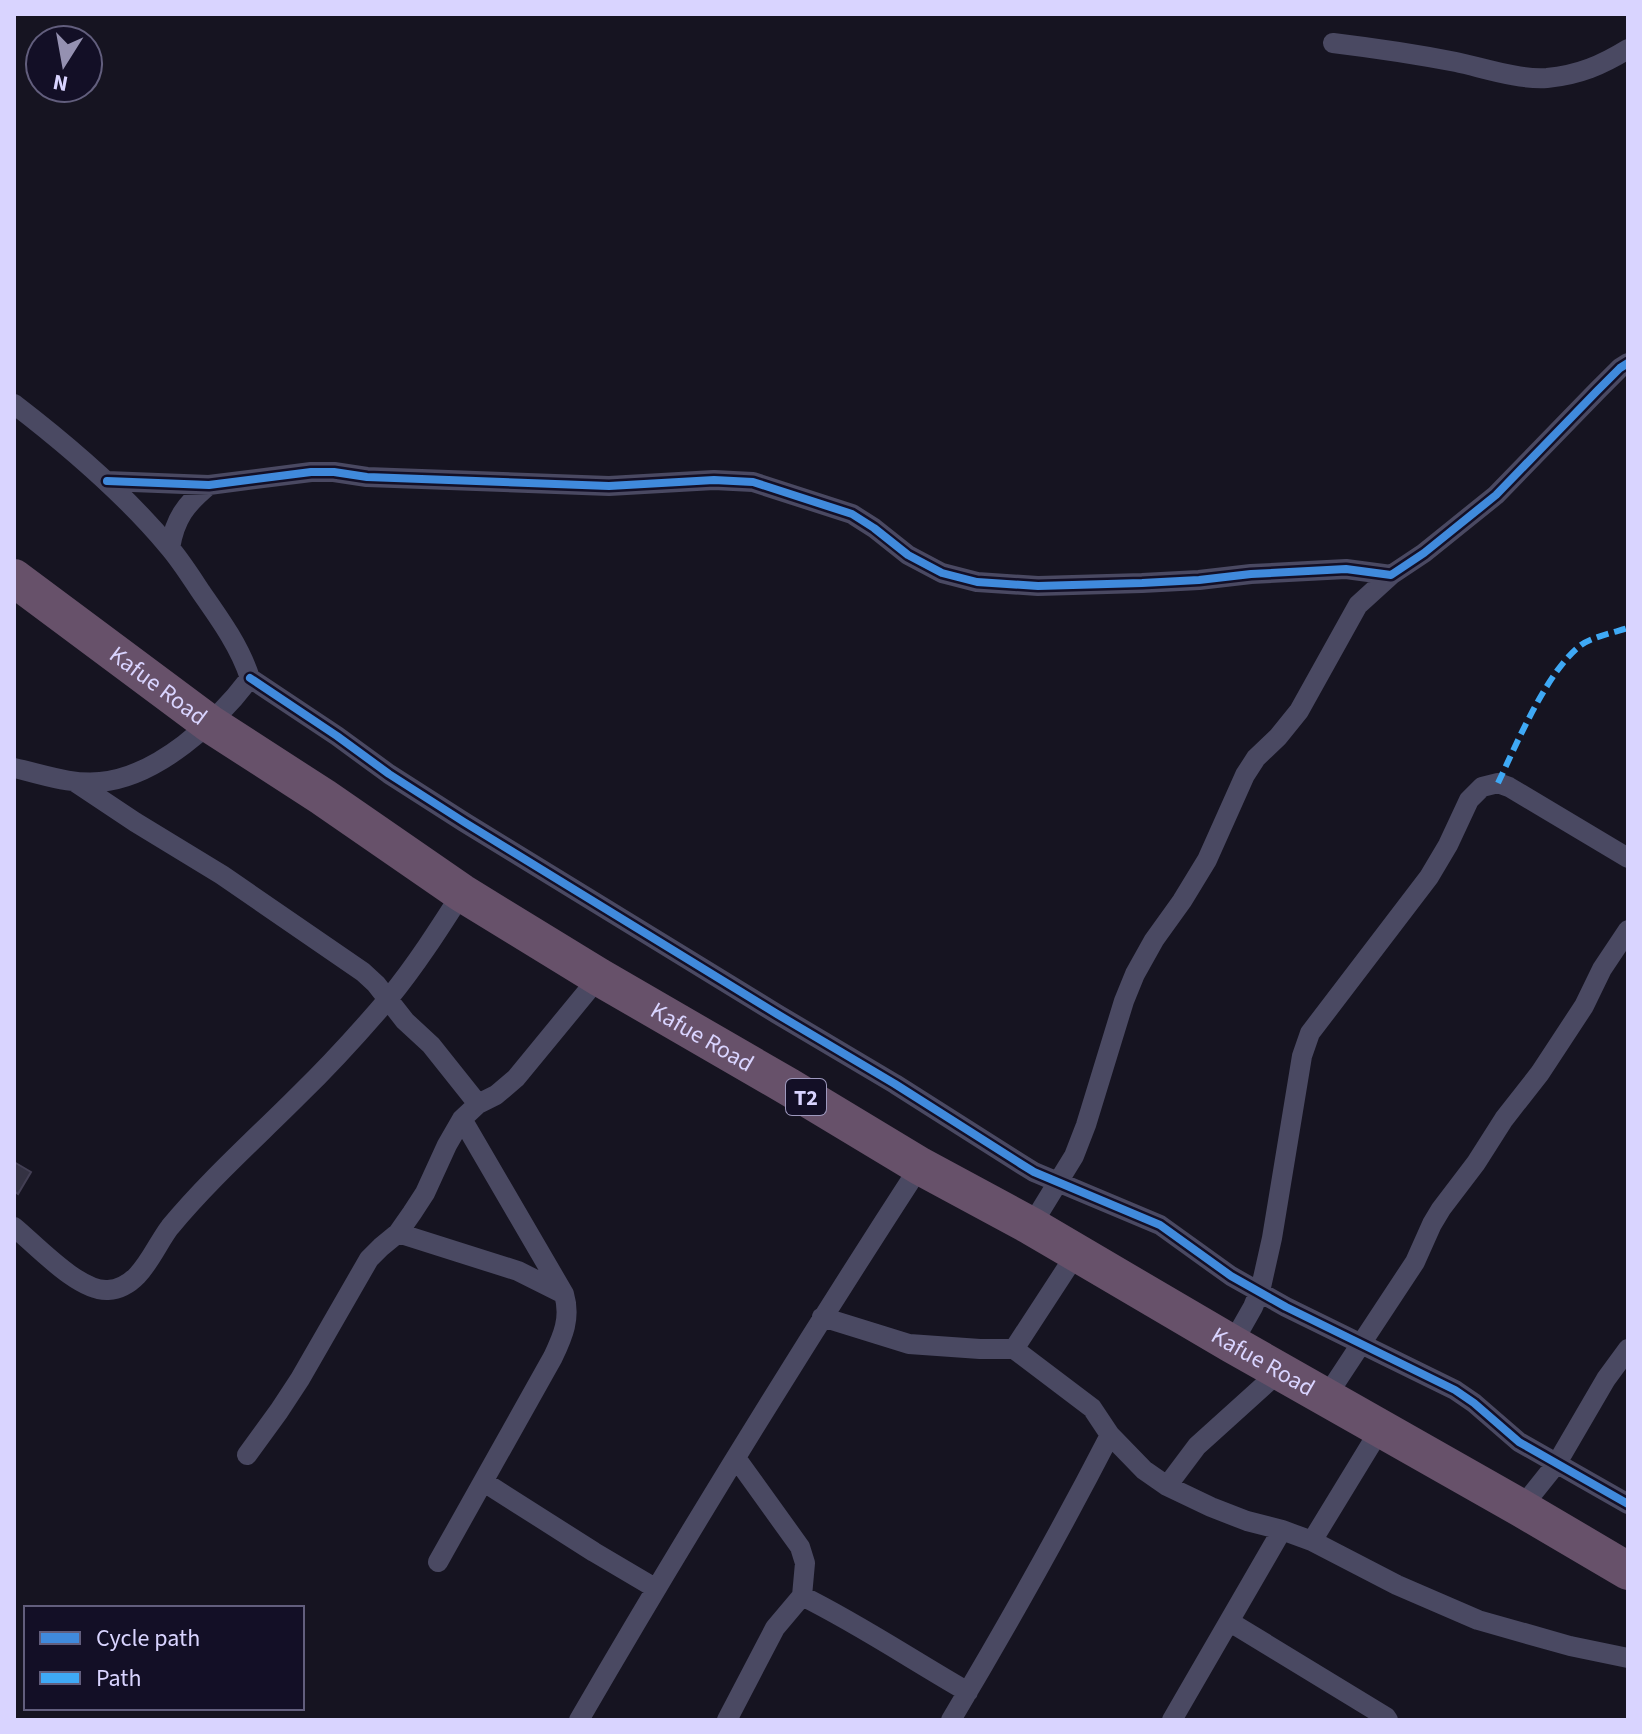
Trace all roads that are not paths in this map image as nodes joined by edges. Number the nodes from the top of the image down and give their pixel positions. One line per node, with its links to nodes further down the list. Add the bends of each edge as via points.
1 (1333, 43): 2 (street, via 1545,78 1603,64)
2 (1628, 49)
3 (1628, 363): 8 (street, via 1496,495)
4 (14, 404): 5 (street)
5 (107, 481): 6 (street); 7 (street)
6 (209, 485): 7 (street, via 181,514); 8 (street, via 311,472 609,486 734,480 852,514 908,555 942,573 977,582 1115,584 1346,569)
7 (170, 548): 10 (street, via 214,609)
8 (1391, 575): 22 (street, via 1358,605 1299,711 1245,775 1207,860 1135,974 1086,1125)
9 (14, 578): 11 (highway, Kafue Road / T2)
10 (250, 678): 11 (street); 22 (street, via 464,822 1034,1172)
11 (210, 724): 13 (street, via 168,755 121,779); 15 (highway, Kafue Road / T2)
12 (14, 768): 13 (street)
13 (75, 782): 18 (street, via 258,898 363,972)
14 (1628, 858): 27 (street, via 1509,787 1482,787 1469,800 1429,877 1310,1033)
15 (462, 893): 17 (highway, Kafue Road / T2); 18 (street)
16 (1628, 930): 31 (street, via 1540,1073 1441,1209 1415,1262)
17 (599, 977): 19 (street, via 516,1078); 21 (highway, Kafue Road / T2)
18 (388, 999): 19 (street); 24 (street, via 196,1197 127,1285 107,1290 81,1283)
19 (478, 1104): 20 (street)
20 (462, 1119): 25 (street); 28 (street)
21 (920, 1166): 23 (highway, Kafue Road / T2); 29 (street)
22 (1059, 1181): 23 (street); 27 (street, via 1160,1225)
23 (1031, 1226): 26 (highway, Kafue Road / T2)
24 (14, 1227)
25 (398, 1233): 28 (street, via 499,1265); 38 (street, via 369,1259 300,1379)
26 (1076, 1254): 30 (highway, Kafue Road / T2); 32 (street)
27 (1259, 1291): 30 (street); 31 (street)
28 (564, 1294): 41 (street, via 568,1318 563,1337)
29 (822, 1317): 32 (street, via 909,1344); 39 (street)
30 (1232, 1344): 34 (highway, Kafue Road / T2)
31 (1360, 1345): 35 (street); 40 (street, via 1455,1390 1519,1442)
32 (1014, 1349): 37 (street, via 1092,1408)
33 (1628, 1349): 40 (street)
34 (1280, 1371): 35 (highway, Kafue Road / T2); 42 (street, via 1197,1446)
35 (1326, 1397): 36 (highway, Kafue Road / T2)
36 (1381, 1428): 44 (highway, Kafue Road / T2); 46 (street)
37 (1110, 1435): 42 (street); 53 (street)
38 (247, 1455)
39 (736, 1458): 49 (street); 50 (street, via 800,1547 805,1563)
40 (1557, 1463): 43 (street); 44 (street)
41 (484, 1482): 47 (street); 49 (street)
42 (1167, 1486): 45 (street, via 1247,1521)
43 (1628, 1504)
44 (1521, 1508): 48 (highway, Kafue Road / T2)
45 (1282, 1530): 46 (street); 51 (street)
46 (1312, 1541): 52 (street, via 1478,1620)
47 (438, 1562)
48 (1628, 1571)
49 (655, 1588): 54 (street)
50 (802, 1596): 53 (street); 55 (street, via 775,1628)
51 (1230, 1622): 57 (street); 58 (street)
52 (1628, 1658)
53 (968, 1692): 56 (street)
54 (579, 1720)
55 (727, 1720)
56 (951, 1720)
57 (1172, 1720)
58 (1388, 1720)

